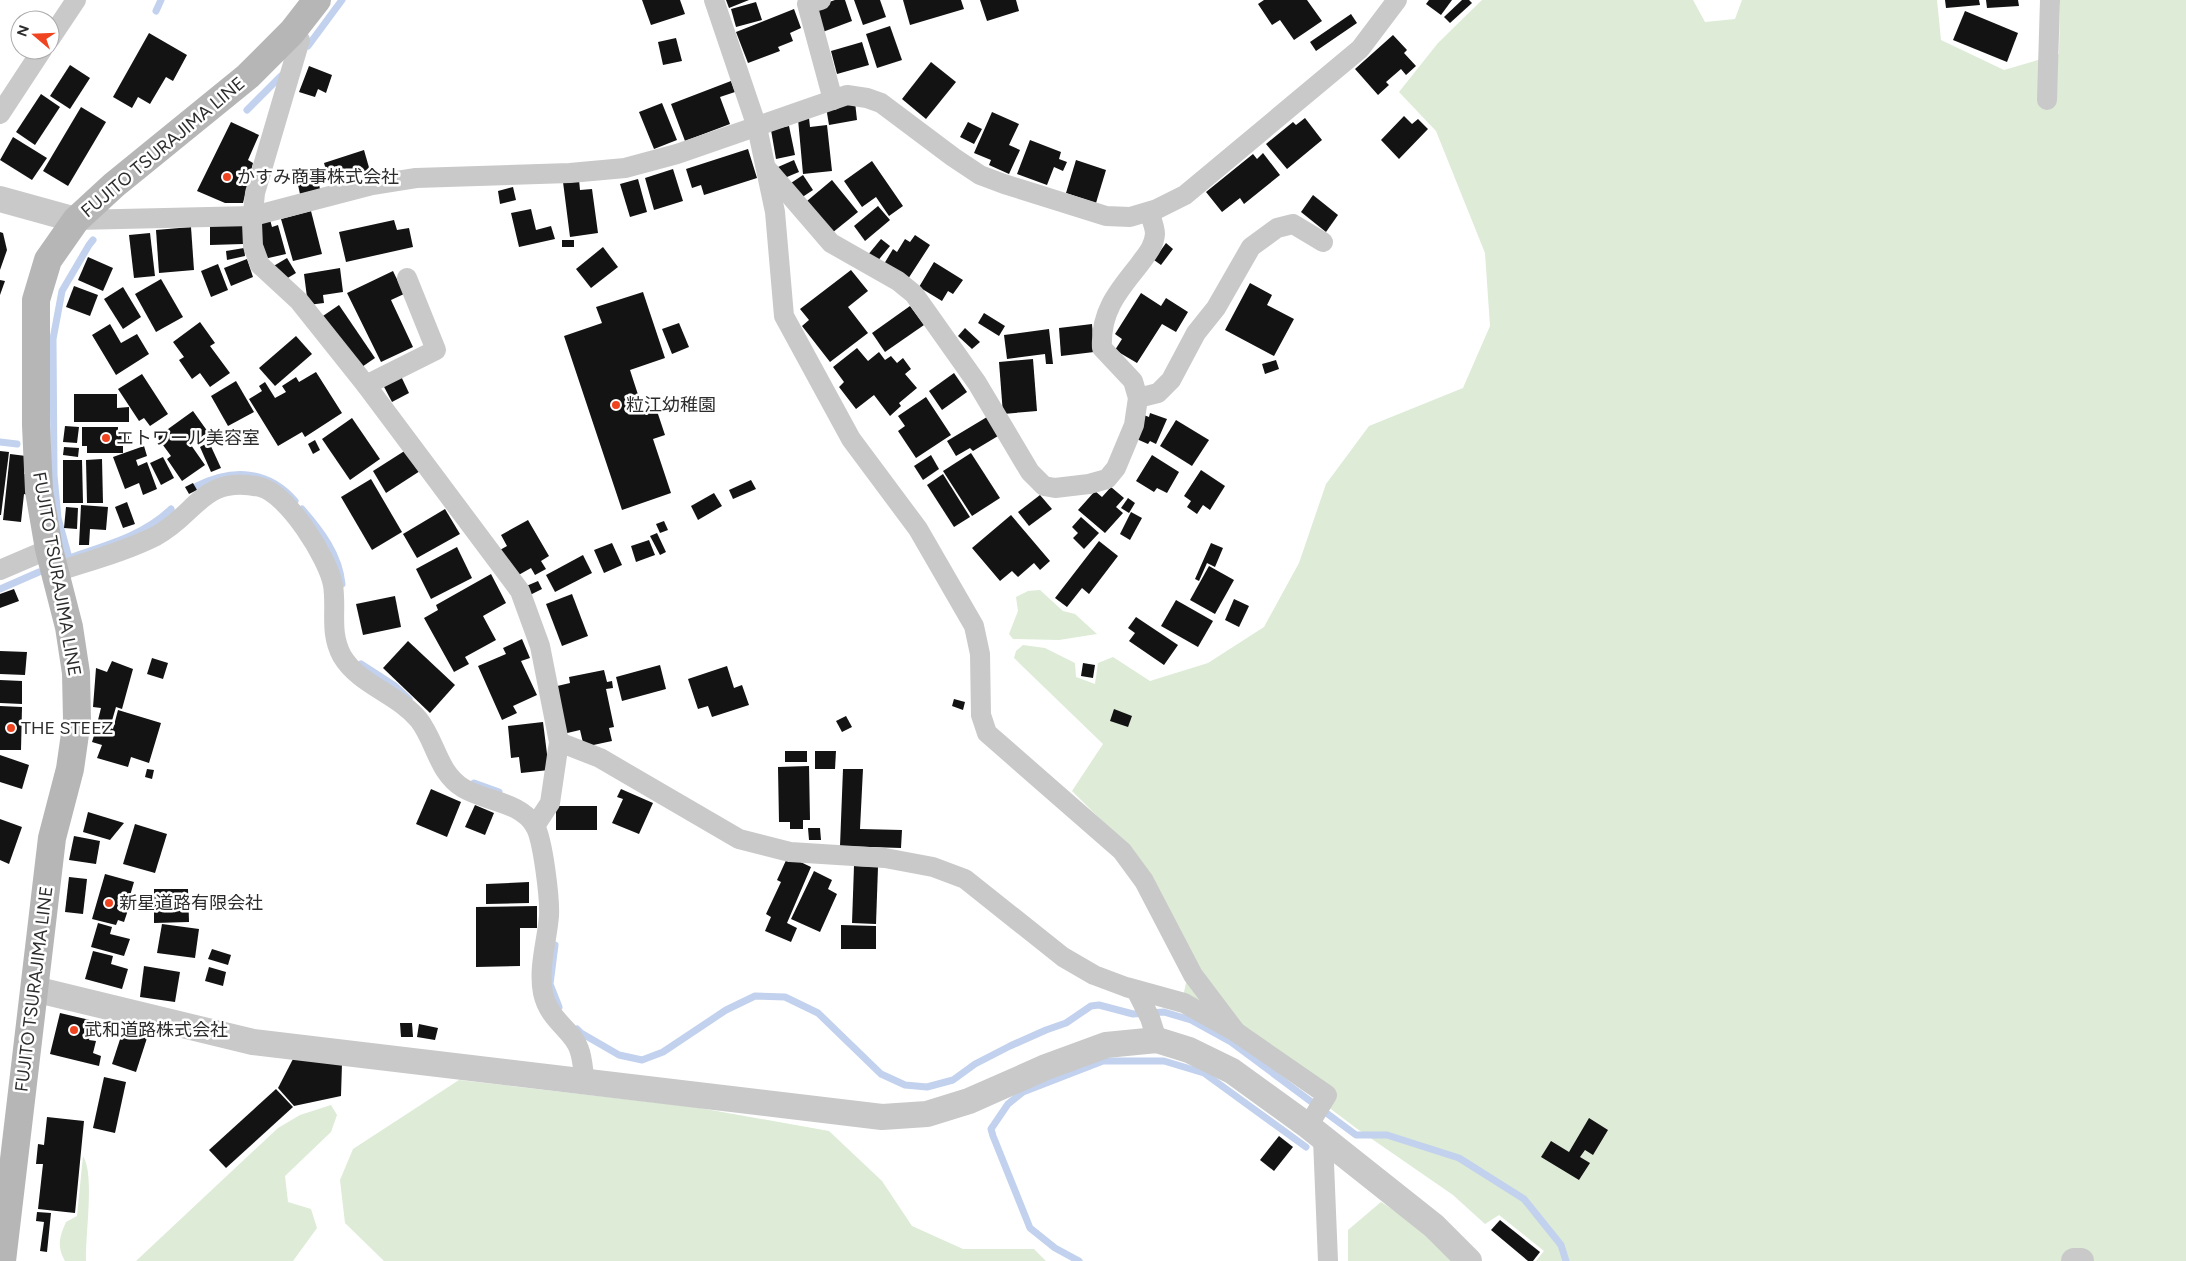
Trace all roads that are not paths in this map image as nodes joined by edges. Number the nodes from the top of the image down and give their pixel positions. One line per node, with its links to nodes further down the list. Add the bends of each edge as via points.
1 (76, 0): 7 (street)
2 (317, 0): 8 (main road, FUJITO TSURAJIMA LINE)
3 (714, 0): 13 (street)
4 (821, 0): 10 (street, via 807,4)
5 (1397, 0): 16 (street, via 1360,49 1185,194)
6 (2050, 0): 11 (street)
7 (60, 23)
8 (292, 32): 17 (street, via 300,40 255,193); 18 (main road, FUJITO TSURAJIMA LINE, via 248,76)
9 (35, 60): 12 (street)
10 (833, 100): 13 (street); 16 (street, via 847,95 881,103 953,157 1004,184 1106,216 1130,217)
11 (2047, 100)
12 (0, 114)
13 (758, 127): 14 (street); 17 (street, via 625,168 416,178 372,185)
14 (766, 167): 22 (street, via 831,243 898,281 914,294 977,382 1030,472 1044,486 1071,487 1107,479 1116,468 1134,424); 29 (street, via 775,212 784,316 851,439 918,529 974,626 980,654 981,715 987,733 1122,851 1144,881 1192,976)
15 (0, 199): 18 (street)
16 (1149, 212): 22 (street, via 1155,233 1152,248 1112,300 1101,334 1102,348 1133,381)
17 (253, 216): 18 (street); 21 (street, via 253,246 260,265 299,301)
18 (76, 220): 23 (main road, FUJITO TSURAJIMA LINE, via 48,260 36,300 39,490)
19 (1324, 242): 22 (street, via 1293,224 1277,228 1251,247 1216,308 1196,333 1171,380 1158,393)
20 (407, 278): 21 (street, via 436,350)
21 (366, 385): 25 (street, via 520,591 540,646)
22 (1138, 398)
23 (52, 561): 24 (street); 26 (street, via 158,534 217,488 236,485 262,487 276,496 308,531 325,559 333,586 335,638 343,657 358,674 401,701 420,722 450,777 464,789); 27 (main road, FUJITO TSURAJIMA LINE, via 69,627 76,673 77,720 70,769 52,838)
24 (0, 570)
25 (559, 742): 26 (street, via 553,791); 28 (street, via 600,758 739,839 790,852 885,858 933,867 964,879 1063,957 1094,975)
26 (539, 820): 30 (street, via 549,914 543,994 550,1014 579,1047)
27 (34, 989): 30 (street, via 253,1042); 32 (main road, FUJITO TSURAJIMA LINE)
28 (1147, 1014): 29 (street, via 1184,1003); 30 (street, via 1106,1045 969,1101 927,1114 882,1117); 31 (street, via 1189,1050 1232,1070)
29 (1236, 1032): 31 (street, via 1327,1095)
30 (585, 1083)
31 (1317, 1120): 33 (street); 34 (street)
32 (2, 1261)
33 (1328, 1261)
34 (1469, 1261)
35 (2074, 1261): 36 (street)
36 (2081, 1261)

